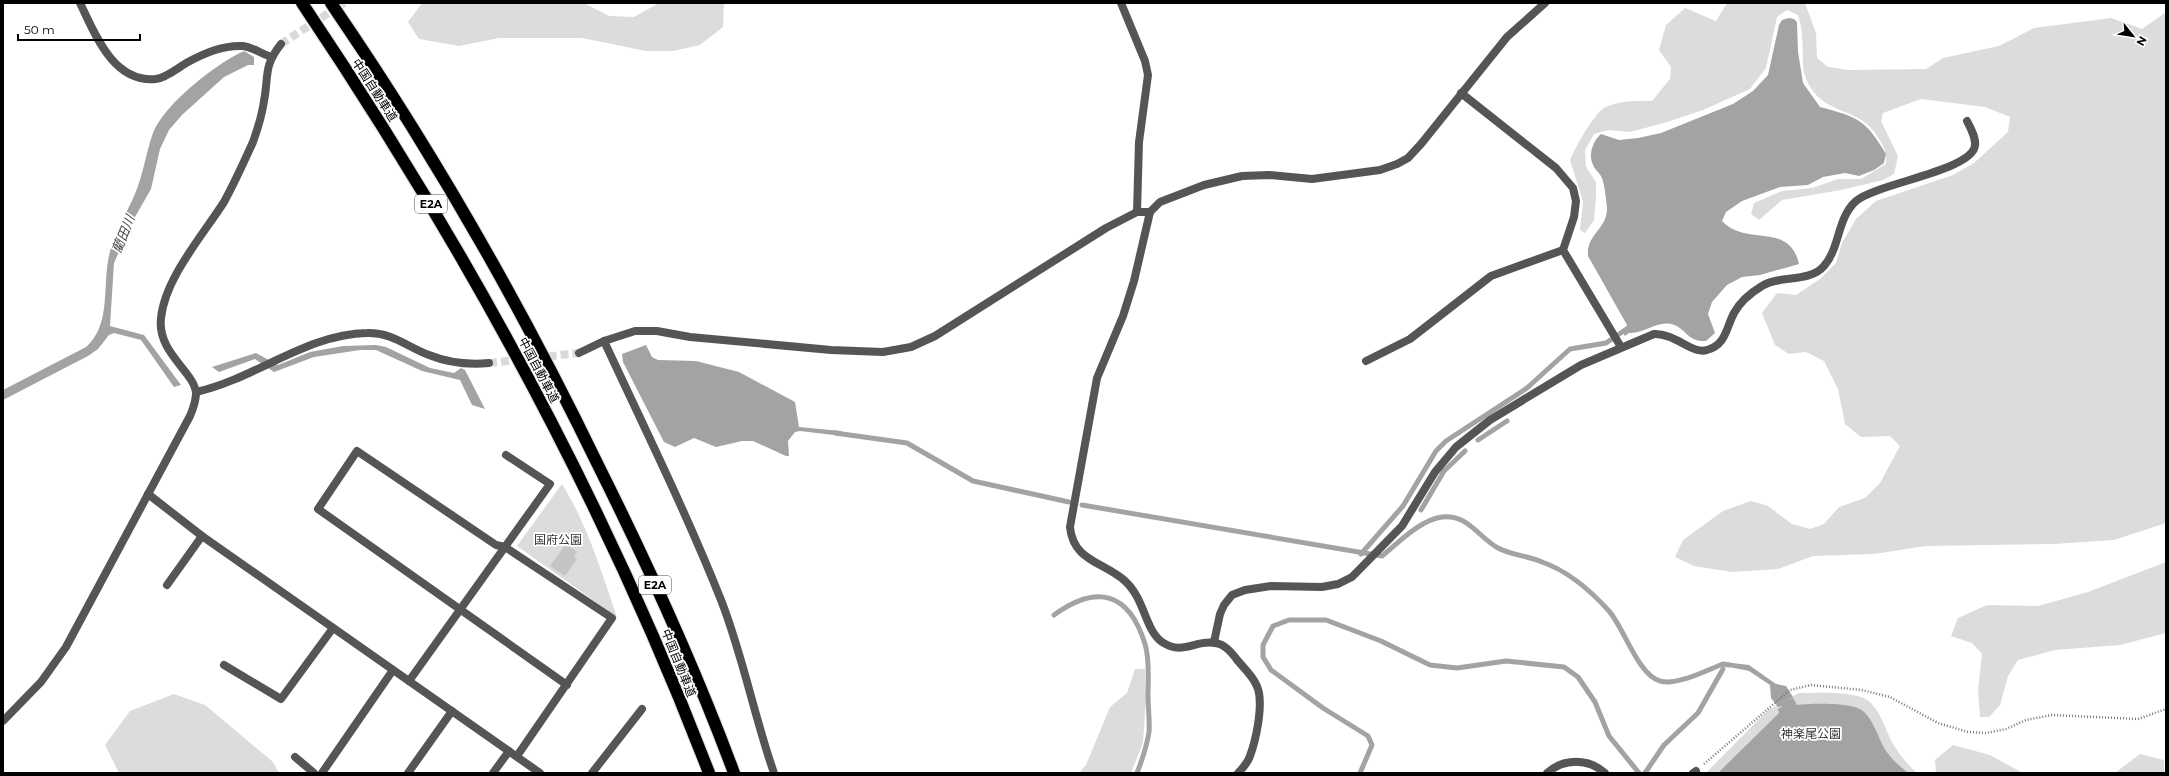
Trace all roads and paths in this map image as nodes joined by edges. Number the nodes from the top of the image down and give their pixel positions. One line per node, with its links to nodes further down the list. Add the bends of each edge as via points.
1 (80, 3): 7 (street, via 105,52 120,69 136,77 157,79 205,53 226,47 244,46)
2 (302, 3): 45 (highway, 中国自動車道 / E2A, via 436,212 547,414 652,634)
3 (331, 3): 46 (highway, 中国自動車道 / E2A, via 452,191 518,306 623,515 674,626)
4 (1121, 3): 10 (street, via 1145,60 1148,75 1139,142)
5 (1545, 3): 8 (street, via 1507,37)
6 (280, 44): 7 (street)
7 (271, 57): 18 (street, via 266,73 265,99 261,116 242,168 178,272 165,300 160,319 163,338 169,352)
8 (1461, 93): 11 (street, via 1421,144 1408,158 1397,164 1380,170 1331,178 1242,176 1204,185 1160,202); 12 (street, via 1556,168 1573,188 1576,201 1574,217)
9 (1967, 121): 14 (street, via 1975,141 1974,150 1964,159 1856,201 1845,215 1825,265 1817,272 1763,285 1735,312 1718,346 1706,351 1696,351 1665,334 1654,334)
10 (1137, 212): 11 (street); 13 (street, via 1087,240 935,336 911,347 883,352 831,350 690,337 657,331 635,331)
11 (1150, 212): 26 (street, via 1123,316 1097,378 1070,527 1072,540 1078,550 1125,580 1144,607 1155,636 1163,643 1183,649)
12 (1563, 250): 14 (street); 16 (street, via 1491,276 1410,339)
13 (604, 341): 15 (street); 47 (street, via 662,465 720,600 740,656)
14 (1621, 347): 26 (street, via 1568,373 1490,420 1456,447 1435,472 1402,526 1352,577 1338,584 1322,587 1271,586 1244,590 1232,596 1224,605)
15 (579, 353)
16 (1366, 361)
17 (489, 363): 18 (street, via 455,363 428,355 385,334 346,335 322,341 242,376)
18 (196, 392): 20 (street, via 190,416)
19 (506, 455): 22 (street, via 550,484)
20 (148, 494): 21 (street); 34 (street, via 66,647 41,682)
21 (202, 536): 23 (street); 25 (street)
22 (505, 547): 24 (street); 24 (street, via 496,545 357,451 318,509); 30 (street, via 612,618)
23 (167, 586)
24 (460, 609): 29 (street); 30 (street)
25 (333, 628): 27 (street, via 281,699); 28 (street)
26 (1214, 642): 48 (street, via 1226,647 1254,681 1259,692 1260,709 1250,757)
27 (224, 666)
28 (393, 670): 29 (street); 40 (street)
29 (409, 681): 33 (street)
30 (568, 685): 36 (street)
31 (642, 709): 44 (street)
32 (2166, 709): 38 (path, via 2138,719 2052,715 2026,720 2006,729 1986,733 1968,732 1938,722 1890,696 1811,684 1790,690)
33 (452, 711): 35 (street); 41 (street)
34 (3, 722)
35 (509, 750): 36 (street); 42 (street)
36 (517, 756): 43 (street)
37 (295, 757): 39 (street)
38 (1695, 772)
39 (314, 773)
40 (322, 773)
41 (408, 773)
42 (493, 773)
43 (540, 773)
44 (592, 773)
45 (709, 773)
46 (734, 773)
47 (774, 773)
48 (1238, 773)
49 (1547, 773): 50 (street, via 1558,765 1576,761 1591,764)
50 (1605, 773)

